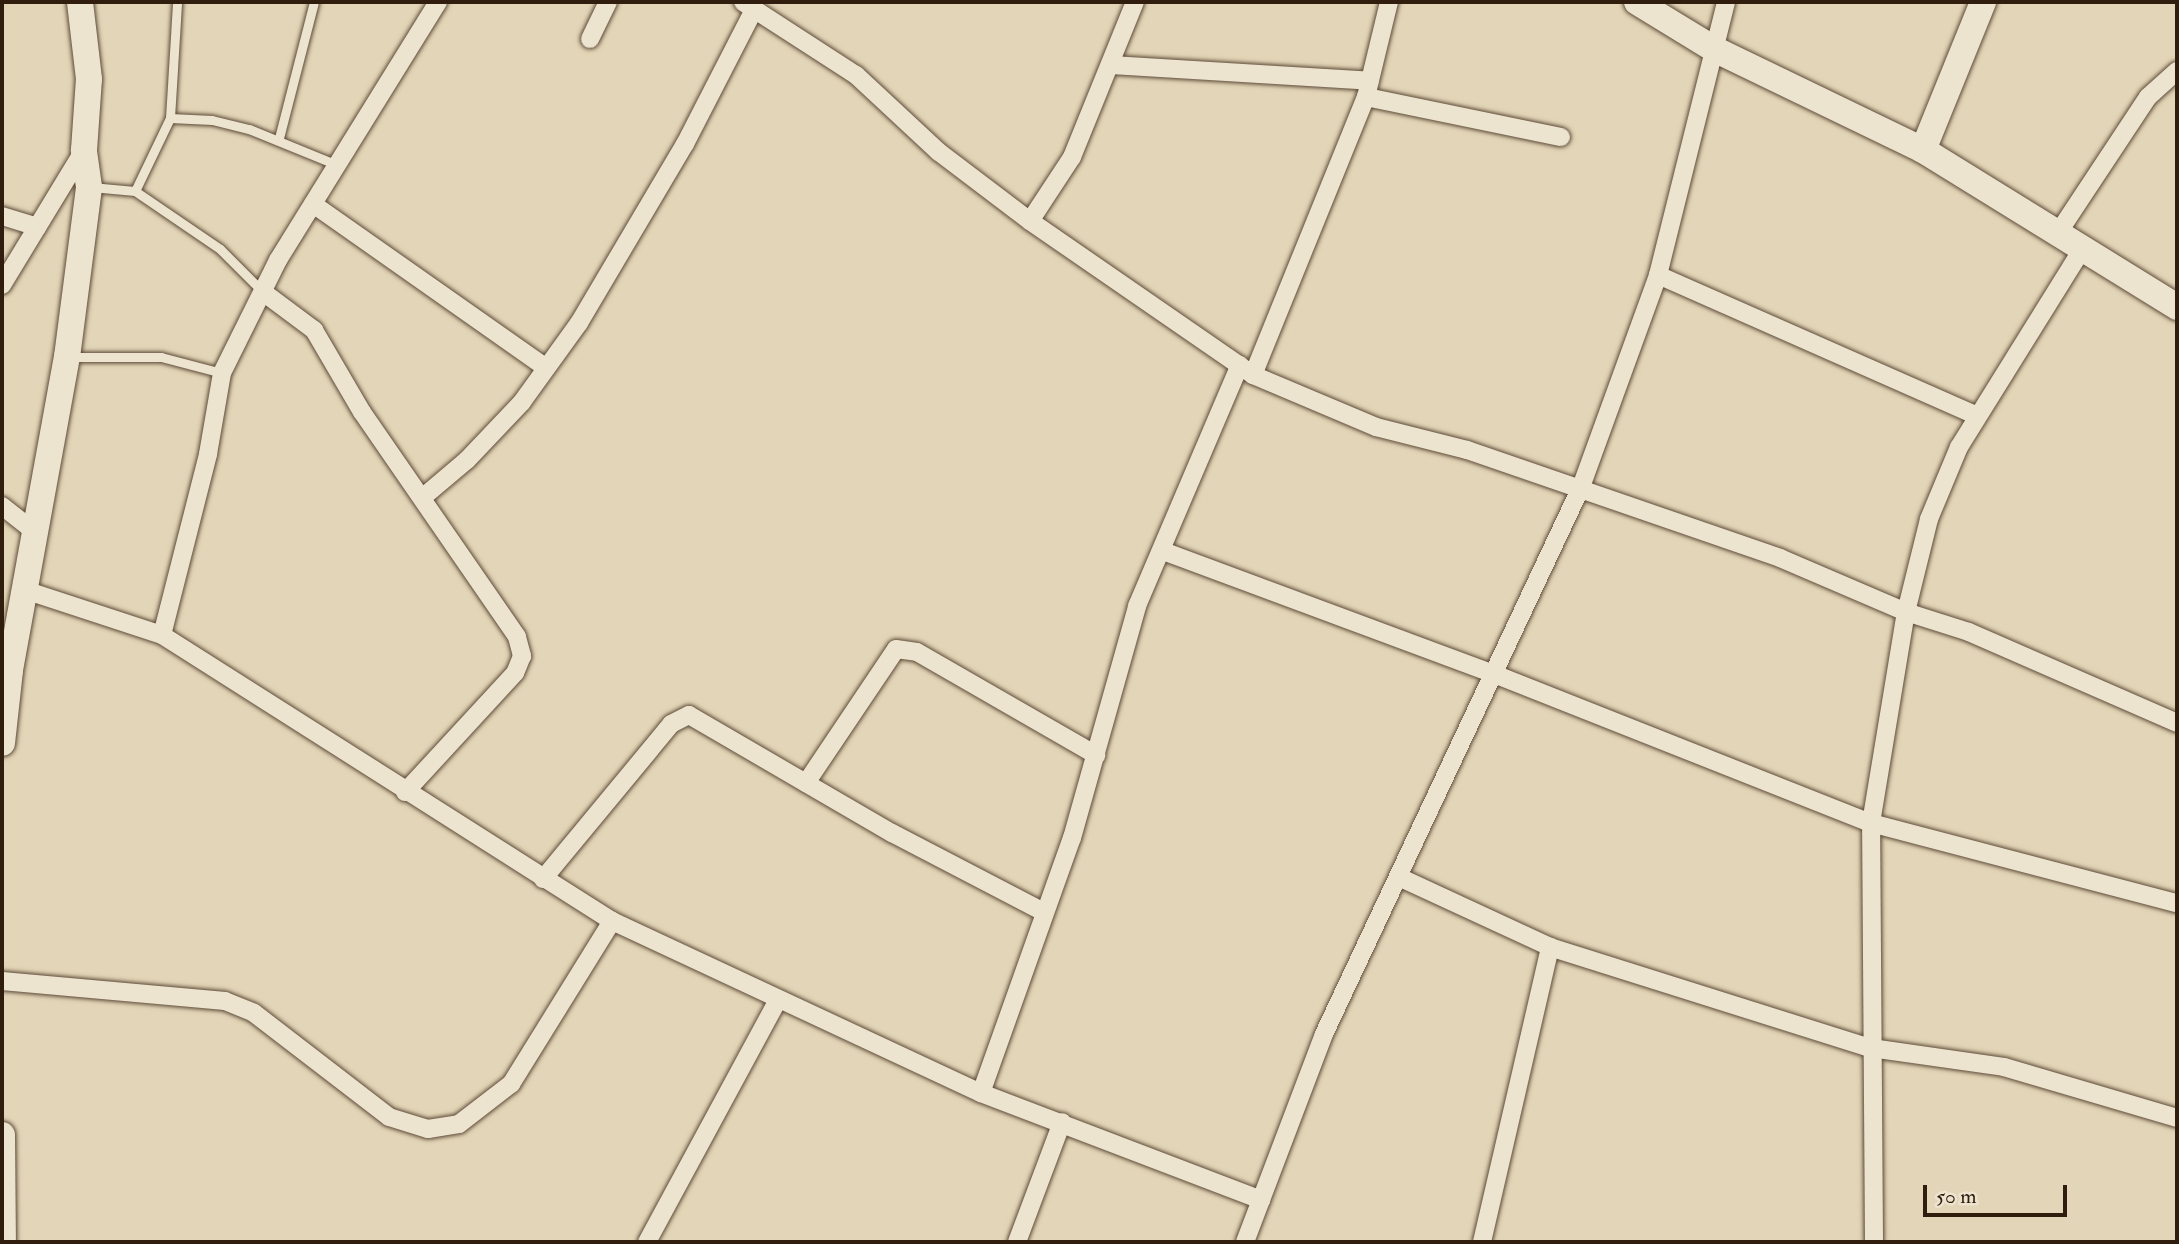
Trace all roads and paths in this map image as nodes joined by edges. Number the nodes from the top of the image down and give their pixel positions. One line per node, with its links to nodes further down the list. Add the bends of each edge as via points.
1 (80, 2): 20 (street, via 89,79)
2 (177, 2): 17 (lane)
3 (314, 2): 19 (lane)
4 (438, 2): 22 (street)
5 (608, 2): 12 (street)
6 (1135, 2): 14 (street)
7 (1388, 2): 16 (street)
8 (1637, 2): 13 (street)
9 (1726, 2): 13 (street)
10 (1983, 2): 21 (street)
11 (749, 6): 27 (street, via 856,75 939,152); 36 (street, via 685,144 579,323)
12 (590, 38)
13 (1714, 49): 21 (street); 31 (street)
14 (1112, 65): 16 (street); 27 (street, via 1072,157)
15 (2177, 71): 29 (street, via 2148,97)
16 (1368, 89): 18 (street); 37 (street)
17 (170, 118): 19 (lane, via 212,120); 24 (lane)
18 (1560, 137)
19 (279, 138): 22 (lane)
20 (84, 150): 23 (street); 28 (street)
21 (1923, 150): 29 (street)
22 (337, 165): 25 (street)
23 (89, 187): 24 (lane); 35 (street)
24 (135, 191): 33 (lane, via 220,249)
25 (313, 204): 33 (street); 36 (street)
26 (2, 216): 28 (street)
27 (1030, 221): 37 (street)
28 (37, 226): 32 (street)
29 (2058, 233): 30 (street)
30 (2082, 248): 34 (street); 39 (street)
31 (1658, 275): 39 (street); 40 (street)
32 (2, 285)
33 (263, 292): 38 (street); 41 (street, via 314,330)
34 (2177, 307)
35 (67, 357): 38 (lane, via 161,357); 43 (street)
36 (546, 368): 41 (street, via 477,450)
37 (1247, 370): 40 (street, via 1377,427); 44 (street)
38 (222, 373): 47 (street, via 208,454)
39 (1975, 415): 46 (street, via 1929,519)
40 (1581, 487): 46 (street, via 1780,558); 49 (street)
41 (422, 498): 54 (street, via 517,637 522,656 515,673)
42 (2, 506): 43 (street)
43 (36, 532): 45 (street)
44 (1163, 551): 49 (street); 52 (street, via 1137,606)
45 (25, 590): 47 (street); 48 (street)
46 (1906, 612): 50 (street, via 1969,632); 55 (street)
47 (162, 635): 54 (street)
48 (6, 668): 51 (street)
49 (1494, 674): 55 (street); 56 (street)
50 (2177, 723)
51 (2, 743)
52 (1096, 755): 53 (street, via 917,652 896,649); 59 (street)
53 (806, 783): 57 (street, via 689,715 681,715); 59 (street)
54 (405, 792): 57 (street)
55 (1871, 823): 58 (street); 64 (street)
56 (1401, 878): 61 (street); 69 (street, via 1324,1034)
57 (543, 879): 60 (street)
58 (2177, 903)
59 (1044, 912): 65 (street)
60 (612, 921): 62 (street, via 511,1084 459,1124 428,1129 389,1117 254,1013 225,1001); 63 (street)
61 (1550, 947): 64 (street); 74 (street)
62 (2, 981)
63 (778, 1000): 65 (street); 71 (street)
64 (1871, 1048): 66 (street, via 2004,1067); 75 (street)
65 (981, 1093): 67 (street)
66 (2177, 1118)
67 (1062, 1122): 69 (street); 72 (street)
68 (2, 1135): 70 (street)
69 (1261, 1200): 73 (street)
70 (2, 1241)
71 (647, 1242)
72 (1017, 1242)
73 (1245, 1242)
74 (1482, 1242)
75 (1874, 1242)

